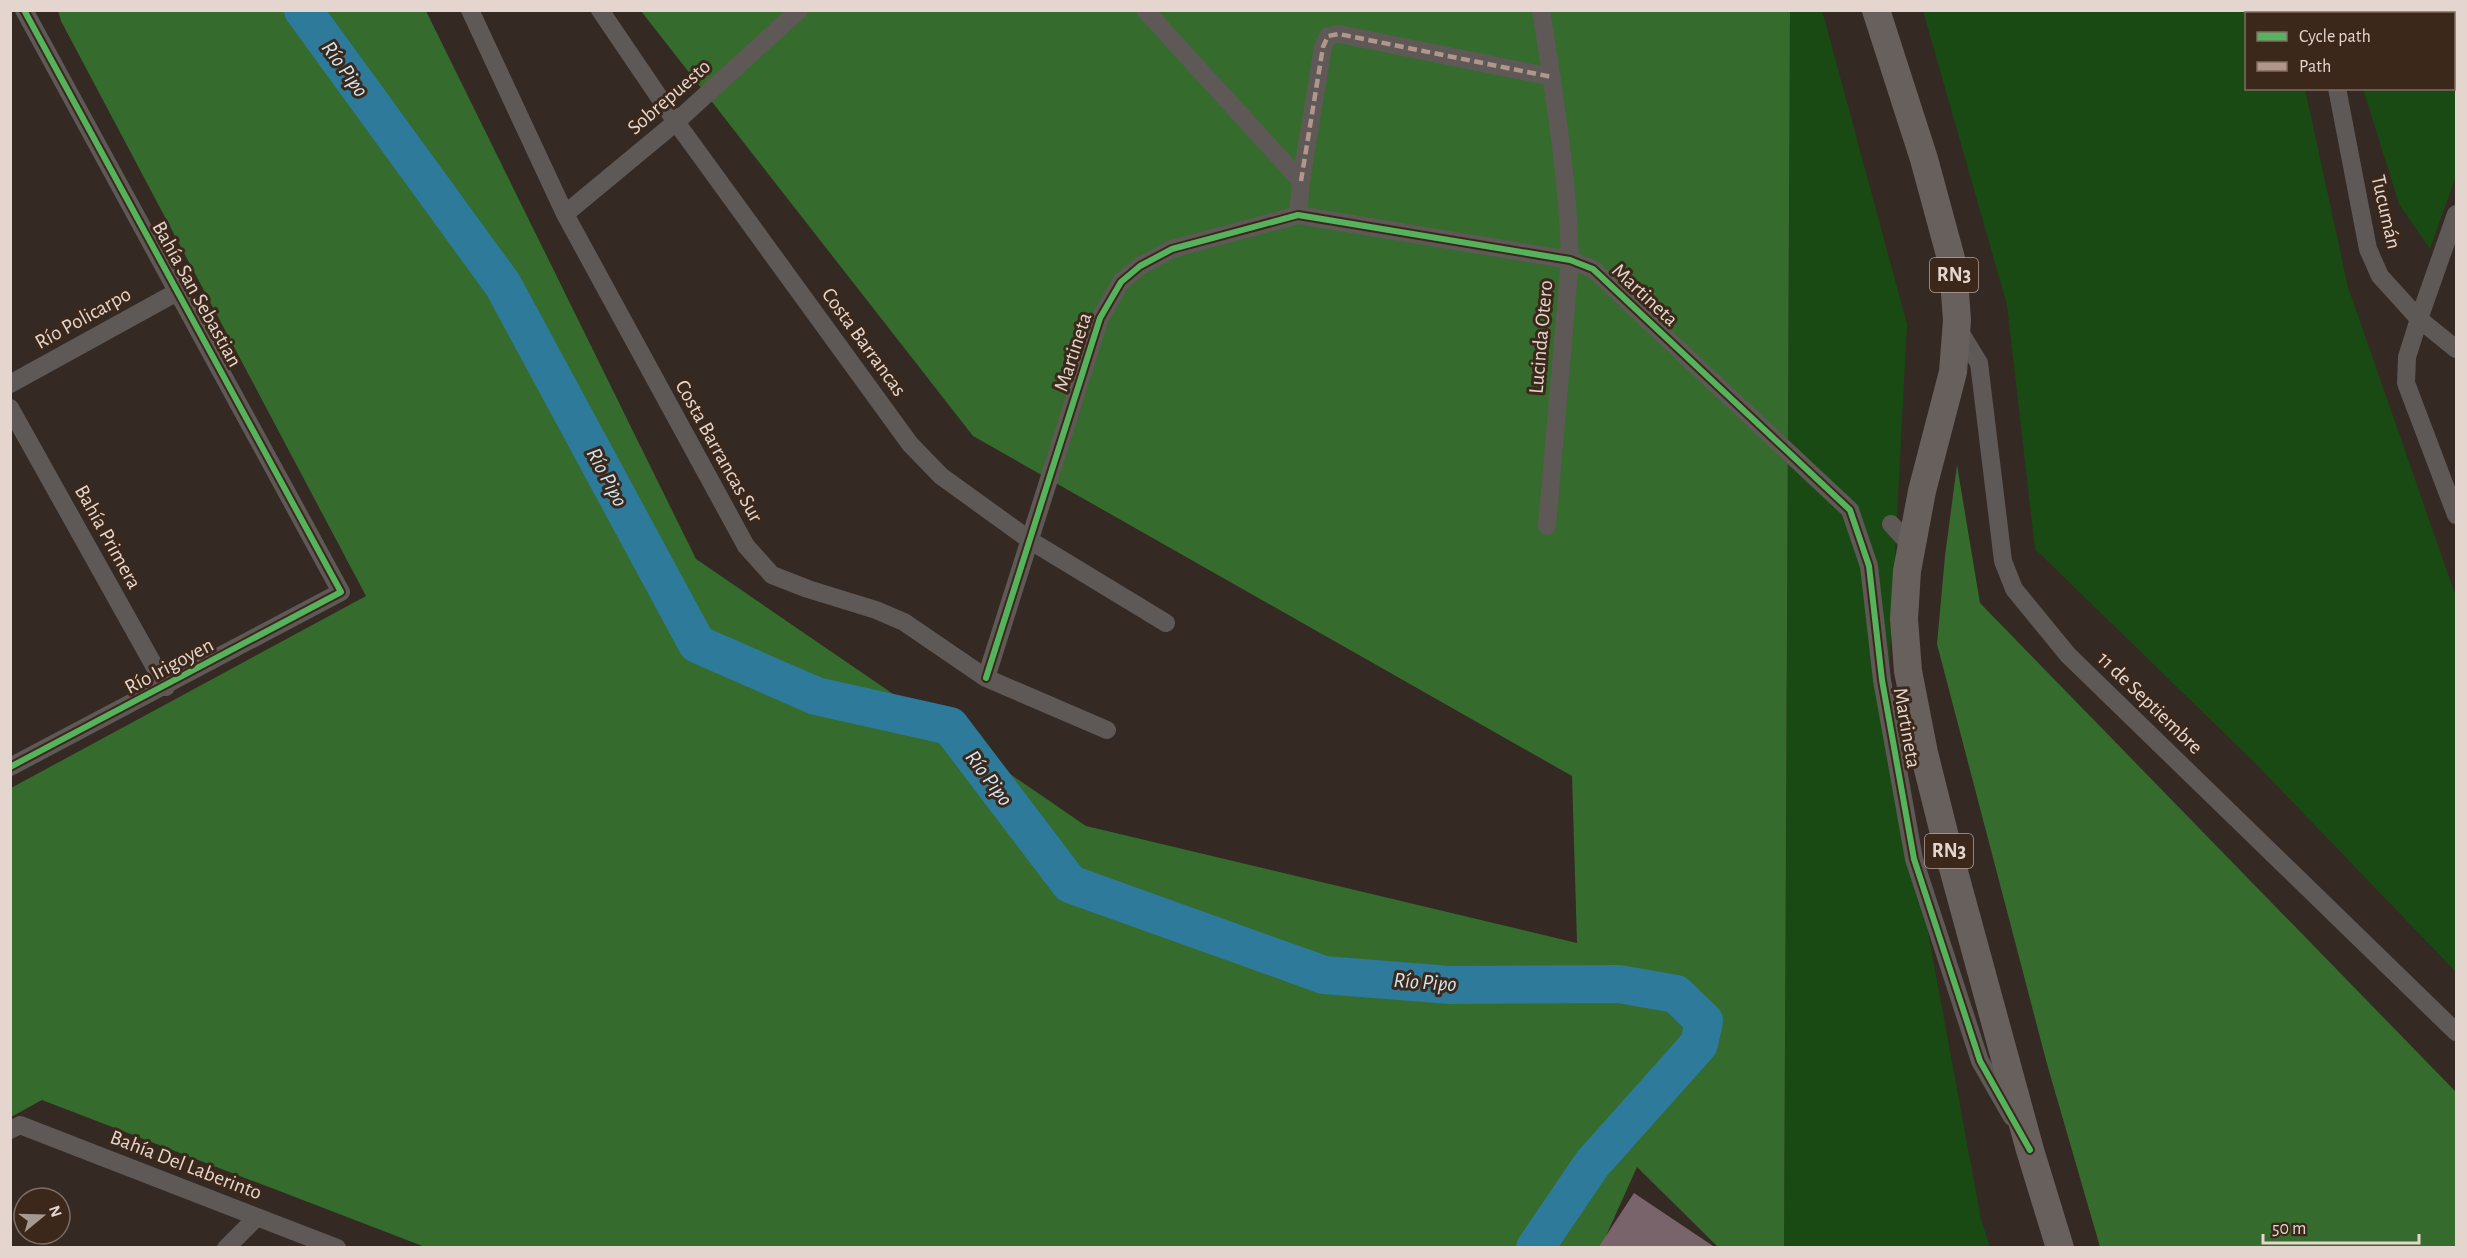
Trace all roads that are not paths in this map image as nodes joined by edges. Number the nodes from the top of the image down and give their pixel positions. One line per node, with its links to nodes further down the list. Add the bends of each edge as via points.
1 (18, 10): 9 (street)
2 (24, 10): 18 (street, Bahía San Sebastian)
3 (470, 10): 14 (street, Costa Barrancas Sur)
4 (600, 10): 12 (street, Costa Barrancas)
5 (799, 10): 12 (street, Sobrepuesto)
6 (1145, 10): 13 (street)
7 (1541, 10): 10 (street, Lucinda Otero)
8 (1876, 10): 20 (main road, RN3, via 1924,159 1953,266)
9 (10, 15)
10 (1552, 77): 13 (street, via 1339,34 1328,36 1323,46); 17 (street, Lucinda Otero)
11 (2338, 90): 19 (street, Tucumán, via 2368,249 2380,276)
12 (676, 122): 14 (street, Sobrepuesto); 27 (street, Costa Barrancas, via 910,444 941,476)
13 (1301, 181): 16 (street)
14 (565, 214): 31 (street, Costa Barrancas Sur, via 746,546 772,575 904,622)
15 (2457, 214): 19 (street)
16 (1298, 215): 17 (street, Martineta); 27 (street, Martineta, via 1173,249 1140,266 1120,282 1100,318)
17 (1570, 261): 26 (street, Lucinda Otero); 37 (street, Martineta, via 1593,269 1851,510 1869,566 1882,680 1914,859 1980,1061)
18 (177, 292): 22 (street, Río Policarpo); 29 (street, Bahía San Sebastian)
19 (2419, 319): 21 (street, Tucumán); 24 (street, via 2407,357 2406,383)
20 (1956, 326): 28 (main road, RN3, via 1953,372); 35 (street, 11 de Septiembre, via 1978,363 2003,561 2014,589 2068,655)
21 (2457, 349)
22 (10, 384)
23 (10, 408): 32 (street, Bahía Primera)
24 (2457, 515)
25 (1891, 524): 28 (street)
26 (1547, 526)
27 (1031, 541): 30 (street, Costa Barrancas); 31 (street, Martineta)
28 (1911, 546): 37 (main road, RN3, via 1904,619 1910,683 1950,857)
29 (341, 592): 32 (street, Río Irigoyen)
30 (1166, 623)
31 (986, 678): 33 (street, Costa Barrancas Sur)
32 (165, 687): 34 (street, Río Irigoyen)
33 (1107, 730)
34 (10, 767)
35 (2457, 1032)
36 (15, 1127): 38 (street, Bahía Del Laberinto)
37 (2031, 1150): 41 (main road, RN3)
38 (258, 1217): 39 (street); 40 (street, Bahía Del Laberinto)
39 (226, 1248)
40 (337, 1248)
41 (2060, 1248)

